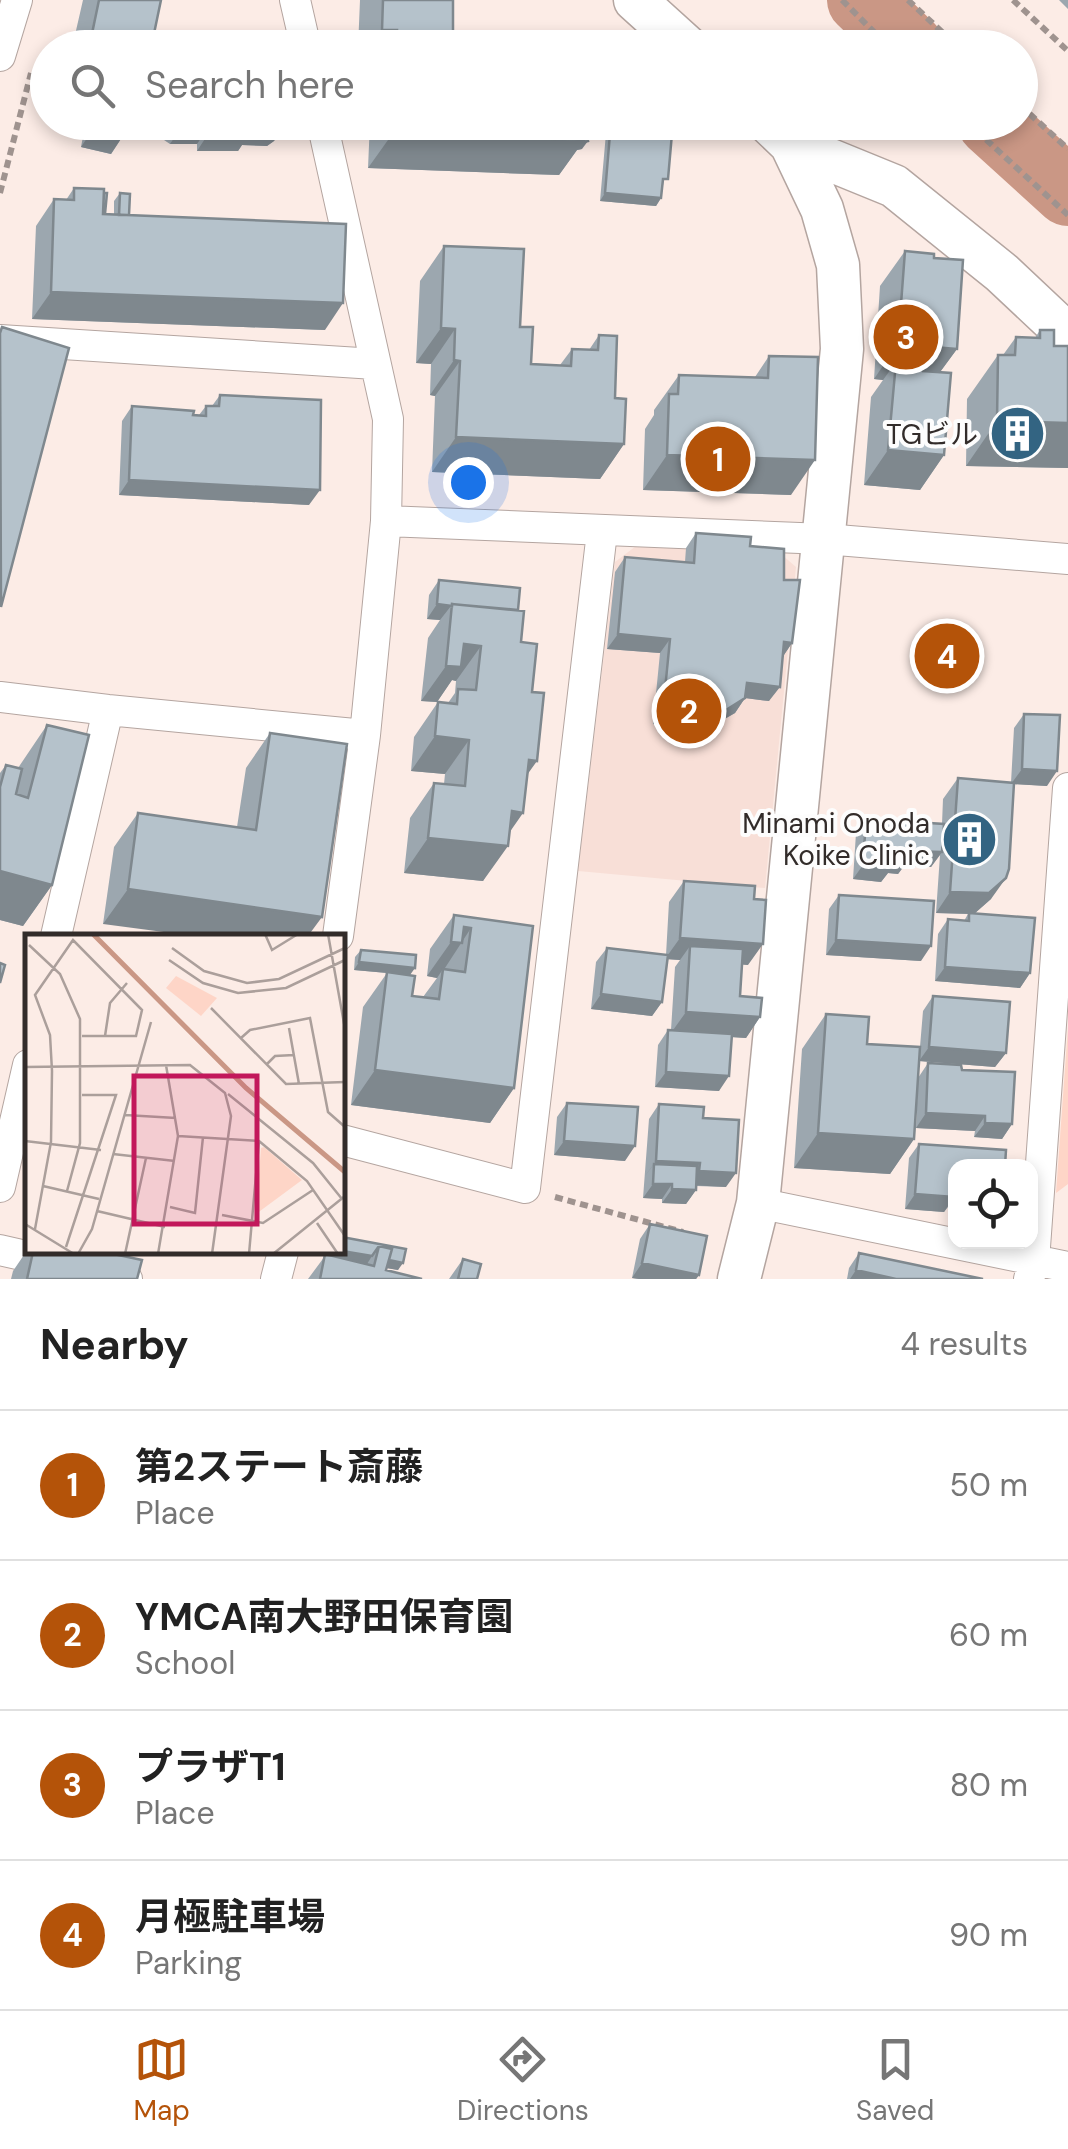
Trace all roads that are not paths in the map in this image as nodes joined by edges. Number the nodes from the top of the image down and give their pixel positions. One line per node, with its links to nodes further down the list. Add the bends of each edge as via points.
1 (17, 0): 6 (street)
2 (295, 0): 4 (street)
3 (634, 0): 5 (street)
4 (302, 30)
5 (668, 30)
6 (0, 56)
7 (326, 140): 12 (street)
8 (783, 140): 15 (street, via 822,209 838,265 842,349)
9 (793, 140): 10 (street, via 894,186)
10 (1068, 335)
11 (0, 340): 12 (street)
12 (375, 364): 13 (street, via 388,419)
13 (386, 521): 14 (street); 19 (street)
14 (602, 532): 15 (street); 24 (street, via 524,1188)
15 (825, 539): 16 (street); 26 (street)
16 (1068, 559)
17 (0, 696): 18 (street)
18 (108, 710): 19 (street); 21 (street)
19 (364, 735): 22 (street)
20 (1068, 788): 30 (street)
21 (56, 934)
22 (338, 934)
23 (25, 1078): 25 (street)
24 (345, 1141)
25 (0, 1186)
26 (758, 1202): 30 (street); 33 (street)
27 (0, 1250): 31 (street)
28 (282, 1254): 32 (street)
29 (1068, 1267): 30 (street)
30 (1032, 1270)
31 (127, 1279)
32 (276, 1279)
33 (739, 1279)

